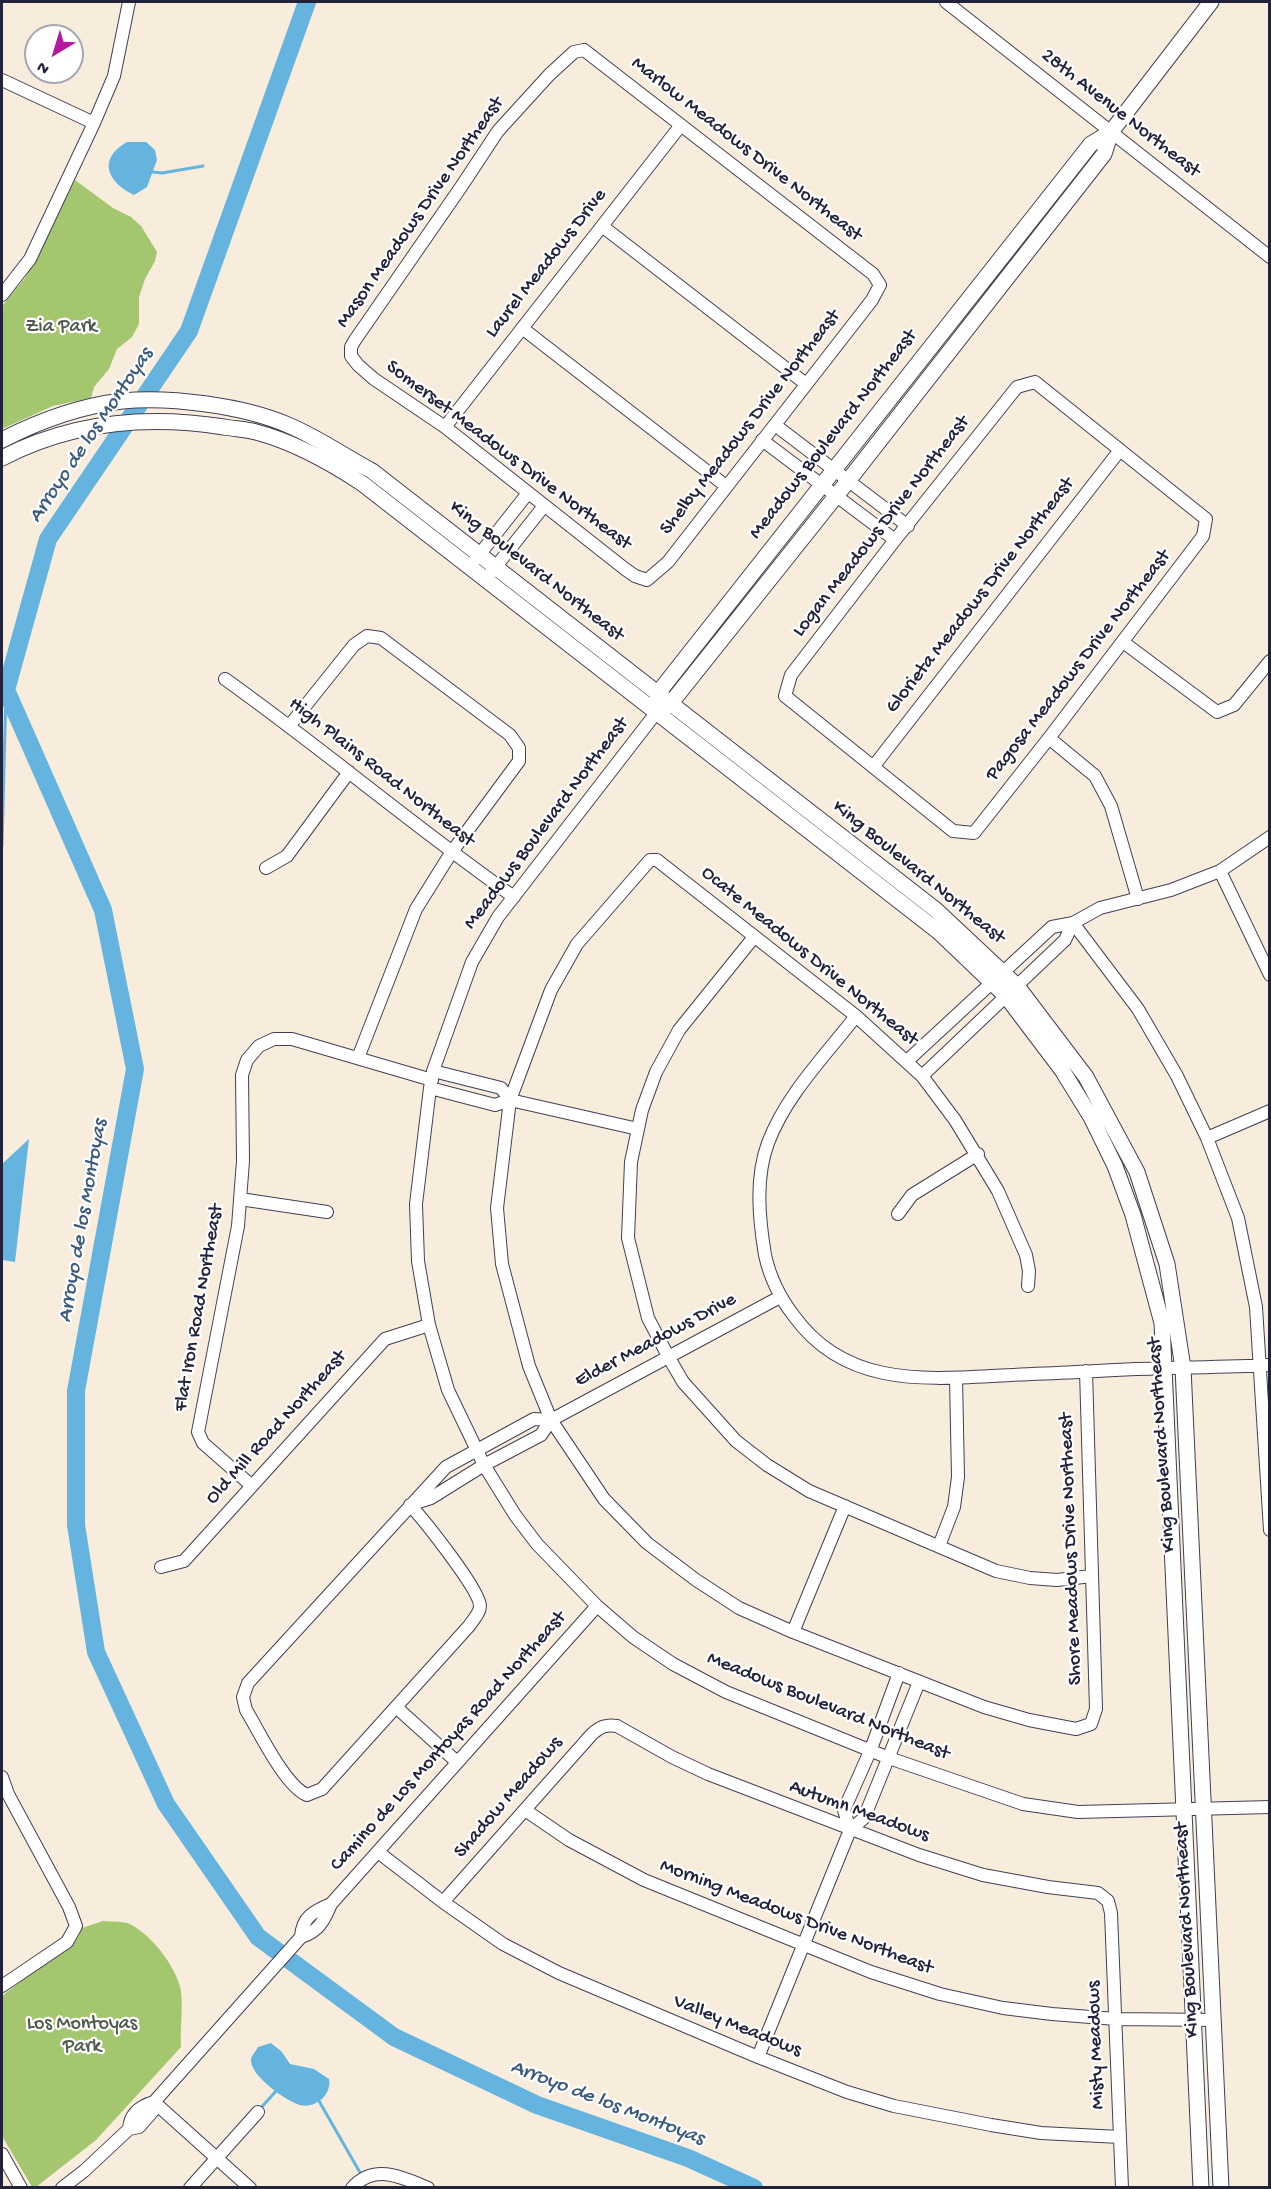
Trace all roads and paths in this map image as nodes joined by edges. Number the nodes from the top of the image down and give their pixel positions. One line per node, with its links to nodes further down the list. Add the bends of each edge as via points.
1 (129, 2): 6 (street, via 114,76)
2 (946, 2): 8 (street, 28th Avenue Northeast)
3 (1211, 2): 8 (street, Meadows Boulevard Northeast)
4 (584, 50): 7 (street, Marlow Meadows Drive Northeast); 14 (street, Mason Meadows Drive Northeast, via 574,52 549,75 498,131 355,340)
5 (2, 80): 6 (street)
6 (94, 123): 12 (street, via 30,259)
7 (681, 125): 9 (street, Laurel Meadows Drive); 11 (street, Marlow Meadows Drive Northeast, via 873,274)
8 (1111, 132): 10 (street, 28th Avenue Northeast); 22 (street, Meadows Boulevard Northeast, via 1091,144); 23 (street, Meadows Boulevard Northeast, via 1104,154)
9 (602, 226): 13 (street, Laurel Meadows Drive); 15 (street)
10 (1269, 257)
11 (880, 285): 15 (street, Shelby Meadows Drive Northeast)
12 (2, 295)
13 (522, 328): 17 (street, Laurel Meadows Drive); 25 (street)
14 (351, 356): 17 (street, Somerset Meadows Drive Northeast, via 374,379)
15 (806, 384): 16 (street, Shelby Meadows Drive Northeast)
16 (775, 425): 19 (street, Shelby Meadows Drive Northeast); 22 (street)
17 (445, 428): 26 (street, Somerset Meadows Drive Northeast)
18 (2, 440): 31 (street, King Boulevard Northeast, via 33,424 123,401 167,401 240,410 288,425 372,471)
19 (762, 440): 24 (street); 25 (street, Shelby Meadows Drive Northeast)
20 (1120, 450): 29 (street, Logan Meadows Drive Northeast, via 1035,382 1017,387); 36 (street, Pagosa Meadows Drive Northeast, via 1206,519 1203,536); 44 (street, Glorieta Meadows Drive Northeast)
21 (2, 458): 32 (street, King Boulevard Northeast, via 64,433 120,423 196,422 256,432 331,463)
22 (834, 470): 23 (street); 24 (street, Meadows Boulevard Northeast)
23 (848, 481): 27 (street, Meadows Boulevard Northeast); 29 (street)
24 (823, 484): 27 (street); 39 (street, Meadows Boulevard Northeast)
25 (726, 486): 35 (street, Shelby Meadows Drive Northeast, via 668,562)
26 (528, 493): 28 (street, Somerset Meadows Drive Northeast); 31 (street)
27 (837, 494): 30 (street); 40 (street, Meadows Boulevard Northeast)
28 (544, 506): 33 (street); 35 (street, Somerset Meadows Drive Northeast, via 625,569)
29 (908, 526): 30 (street, Logan Meadows Drive Northeast)
30 (895, 540): 44 (street, Logan Meadows Drive Northeast, via 791,675 785,696)
31 (479, 555): 32 (street); 33 (street, King Boulevard Northeast)
32 (470, 567): 34 (street, King Boulevard Northeast)
33 (495, 567): 34 (street); 39 (street, King Boulevard Northeast)
34 (485, 580): 41 (street, King Boulevard Northeast)
35 (647, 580)
36 (1123, 642): 37 (street, via 1216,712 1234,705); 43 (street, Pagosa Meadows Drive Northeast)
37 (1269, 661)
38 (225, 679): 42 (street, High Plains Road Northeast)
39 (658, 693): 40 (street, King Boulevard Northeast); 41 (street, Meadows Boulevard Northeast)
40 (671, 703): 41 (street, Meadows Boulevard Northeast); 54 (street, King Boulevard Northeast, via 936,910)
41 (657, 713): 50 (street, Meadows Boulevard Northeast); 56 (street, King Boulevard Northeast, via 939,932)
42 (290, 725): 45 (street, High Plains Road Northeast); 47 (street, via 354,645 367,636 381,638 510,735 519,748 519,761)
43 (1049, 738): 44 (street, Pagosa Meadows Drive Northeast, via 974,833 952,831); 51 (street, via 1095,776 1111,806)
44 (873, 767)
45 (349, 772): 47 (street, High Plains Road Northeast); 48 (street, via 286,856)
46 (1269, 837): 49 (street)
47 (451, 853): 50 (street, High Plains Road Northeast); 59 (street, via 416,909)
48 (266, 868)
49 (1220, 872): 51 (street); 55 (street)
50 (514, 897): 62 (street, Meadows Boulevard Northeast, via 472,962)
51 (1138, 899): 52 (street, via 1100,908)
52 (1073, 923): 54 (street, via 1053,927); 57 (street, via 1065,940); 66 (street, via 1138,1009)
53 (753, 937): 58 (street, Ocate Meadows Drive Northeast); 63 (street, Ocate Meadows Drive Northeast, via 663,864 650,860 577,944 550,990); 65 (street, via 679,1030 656,1072)
54 (1004, 972): 56 (street); 57 (street, King Boulevard Northeast)
55 (1269, 975)
56 (992, 982): 57 (street, King Boulevard Northeast); 60 (street)
57 (1012, 991): 61 (street); 76 (street, King Boulevard Northeast, via 1091,1117 1115,1166 1133,1215 1162,1323); 77 (street, King Boulevard Northeast, via 1086,1077 1137,1172 1167,1264)
58 (856, 1016): 60 (street, Ocate Meadows Drive Northeast); 72 (street, via 795,1094 767,1145 760,1188 760,1227 767,1265)
59 (358, 1058): 62 (street, Flat Iron Road Northeast); 68 (street, Flat Iron Road Northeast, via 292,1039 274,1039 259,1046 246,1060 242,1075)
60 (907, 1061): 61 (street, Ocate Meadows Drive Northeast)
61 (922, 1076): 67 (street, Ocate Meadows Drive Northeast)
62 (432, 1080): 63 (street, via 495,1106); 63 (street, via 501,1088); 73 (street, Meadows Boulevard Northeast, via 416,1204 418,1261)
63 (510, 1100): 65 (street); 80 (street, via 497,1208 502,1264 529,1366)
64 (1269, 1111): 66 (street)
65 (638, 1129): 74 (street, via 631,1162 628,1238 648,1318)
66 (1207, 1138): 75 (street, via 1238,1218)
67 (978, 1154): 70 (street, via 912,1195); 71 (street, Ocate Meadows Drive Northeast, via 1026,1255)
68 (240, 1199): 69 (street); 83 (street, Flat Iron Road Northeast, via 198,1432 203,1443)
69 (327, 1212)
70 (898, 1214)
71 (1028, 1286)
72 (780, 1297): 74 (street, Elder Meadows Drive); 79 (street, via 816,1341 849,1363 891,1376)
73 (429, 1325): 81 (street, Meadows Boulevard Northeast, via 448,1390); 83 (street, Old Mill Road Northeast, via 385,1339)
74 (668, 1356): 80 (street, Elder Meadows Drive); 85 (street, via 683,1382 736,1441 809,1491)
75 (1265, 1366): 77 (street); 86 (street)
76 (1165, 1368): 77 (street); 78 (street); 103 (street, King Boulevard Northeast)
77 (1183, 1368): 101 (street, King Boulevard Northeast)
78 (1086, 1371): 79 (street); 89 (street, Shore Meadows Drive Northeast)
79 (956, 1378): 87 (street, via 958,1477 954,1507)
80 (551, 1420): 81 (street, via 534,1419); 82 (street, via 541,1435); 91 (street, via 604,1499 647,1543 740,1608)
81 (476, 1450): 82 (street, Meadows Boulevard Northeast); 84 (street, via 446,1467)
82 (484, 1465): 84 (street, via 431,1498); 90 (street, Meadows Boulevard Northeast, via 537,1544)
83 (252, 1486): 88 (street, Old Mill Road Northeast, via 184,1561)
84 (410, 1505): 94 (street, via 471,1586 480,1608 469,1626); 94 (street, via 248,1683 243,1701 287,1779 307,1795 322,1789)
85 (845, 1506): 87 (street); 91 (street)
86 (1269, 1530)
87 (939, 1546): 89 (street, via 996,1571 1030,1578)
88 (161, 1567)
89 (1092, 1576): 93 (street, Shore Meadows Drive Northeast, via 1096,1709 1091,1724 1076,1729 1029,1720)
90 (597, 1606): 96 (street, Meadows Boulevard Northeast, via 633,1637 726,1692); 98 (street, Camino de Los Montoyas Road Northeast)
91 (793, 1632): 92 (street)
92 (899, 1673): 93 (street); 96 (street)
93 (919, 1682): 97 (street)
94 (396, 1707): 98 (street)
95 (607, 1725): 102 (street, Shadow Meadows, via 592,1734); 104 (street, Autumn Meadows, via 616,1726 708,1774)
96 (871, 1749): 97 (street, Meadows Boulevard Northeast); 104 (street, via 844,1810)
97 (889, 1758): 103 (street, Meadows Boulevard Northeast, via 1023,1804 1078,1812); 104 (street, via 864,1818)
98 (457, 1762): 105 (street, Camino de Los Montoyas Road Northeast)
99 (2, 1777): 109 (street, via 76,1926 67,1942)
100 (1269, 1807): 101 (street, Meadows Boulevard Northeast)
101 (1203, 1809): 103 (street, Meadows Boulevard Northeast); 112 (street, King Boulevard Northeast)
102 (525, 1810): 107 (street, Shadow Meadows); 108 (street, Morning Meadows Drive Northeast, via 624,1870)
103 (1184, 1810): 111 (street, King Boulevard Northeast)
104 (850, 1830): 106 (street, Autumn Meadows, via 983,1875 1098,1893); 108 (street)
105 (378, 1852): 107 (street, Valley Meadows); 114 (street, Camino de Los Montoyas Road Northeast, via 331,1905 315,1911 302,1924 298,1939)
106 (1108, 1901): 110 (street, Misty Meadows)
107 (443, 1902): 113 (street, Valley Meadows, via 503,1944 559,1973)
108 (803, 1944): 110 (street, Morning Meadows Drive Northeast, via 940,1994 1003,2008); 113 (street)
109 (2, 1986)
110 (1116, 2019): 111 (street, Morning Meadows Drive Northeast); 116 (street, Misty Meadows)
111 (1194, 2019): 112 (street, Morning Meadows Drive Northeast); 126 (street, King Boulevard Northeast)
112 (1214, 2020): 127 (street, King Boulevard Northeast)
113 (758, 2057): 116 (street, Valley Meadows, via 894,2106 1041,2133)
114 (154, 2102): 118 (street); 120 (street, Camino de Los Montoyas Road Northeast, via 153,2111 139,2127 129,2129)
115 (258, 2112): 118 (street)
116 (1120, 2136): 125 (street, Misty Meadows)
117 (2, 2154): 119 (street)
118 (217, 2158): 121 (street); 122 (street)
119 (21, 2187)
120 (62, 2187)
121 (190, 2187)
122 (250, 2187)
123 (352, 2187): 124 (street, via 362,2178 382,2172)
124 (428, 2187)
125 (1122, 2187)
126 (1201, 2187)
127 (1221, 2187)

